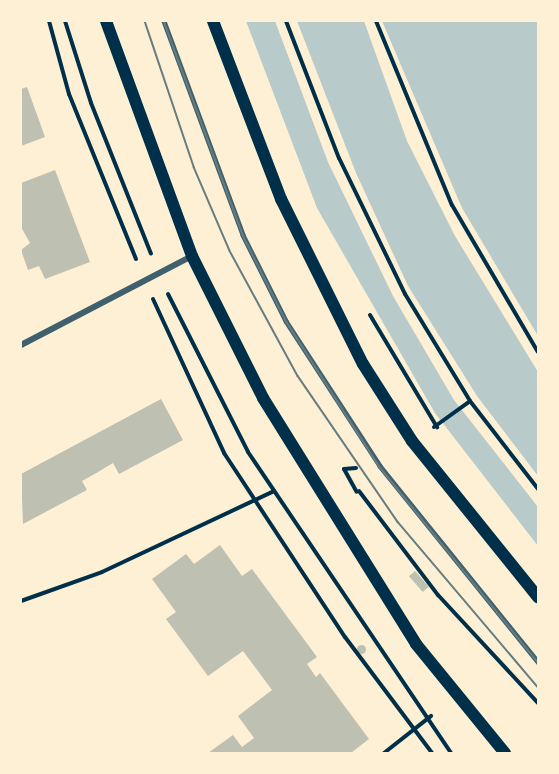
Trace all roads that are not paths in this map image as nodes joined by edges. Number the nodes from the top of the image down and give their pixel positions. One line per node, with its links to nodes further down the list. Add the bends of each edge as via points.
1 (106, 21): 4 (main road)
2 (164, 21): 7 (lane, via 230,203 286,321 380,466)
3 (213, 21): 6 (main road, via 280,199 363,364 412,441)
4 (192, 256): 5 (street); 8 (main road, via 262,398 329,509 416,644)
5 (21, 345)
6 (538, 597)
7 (538, 662)
8 (505, 753)

